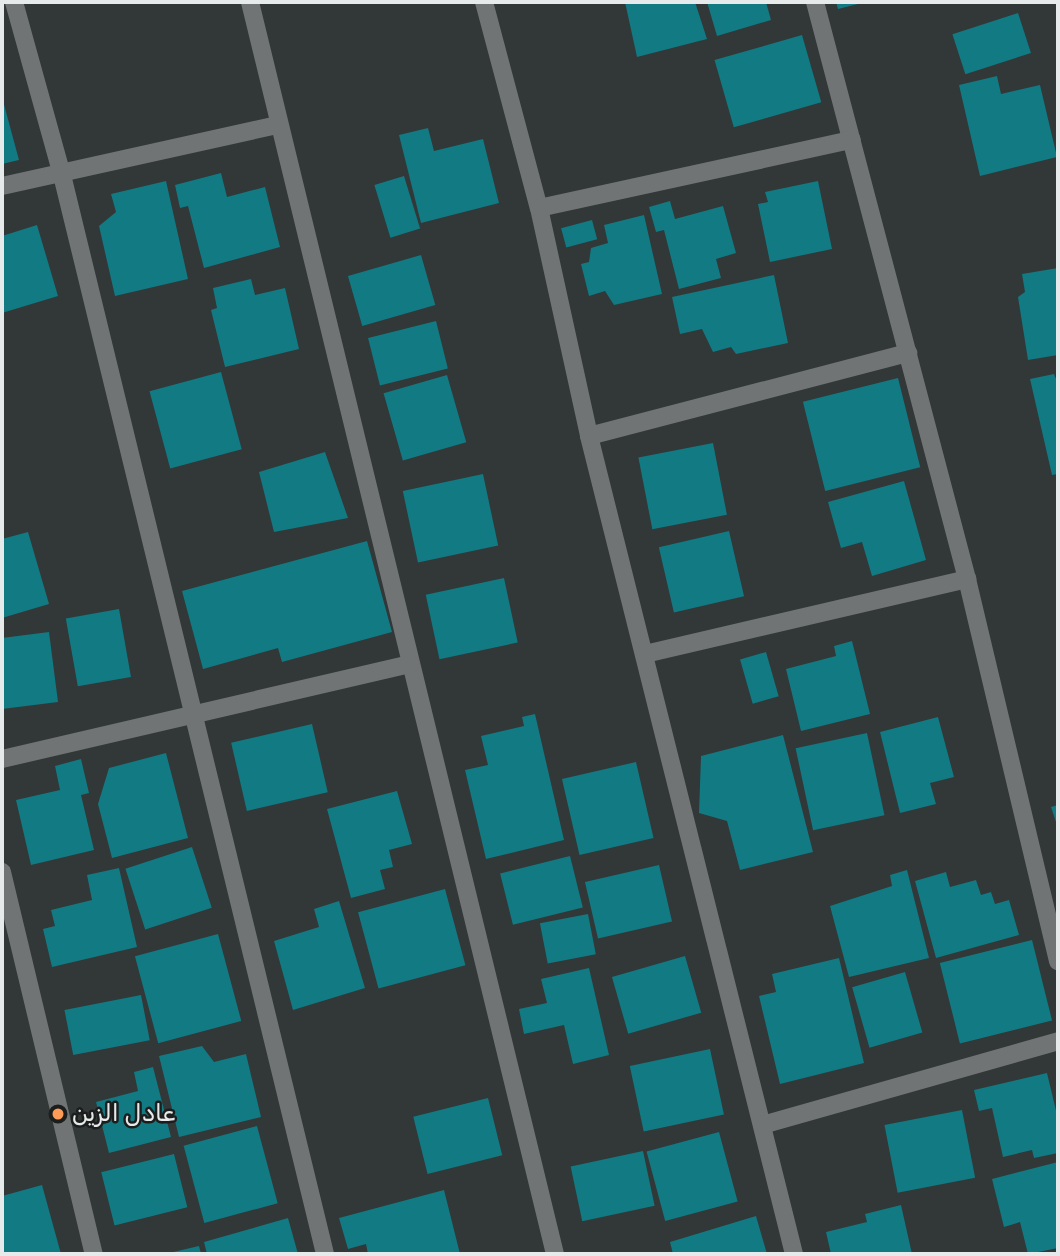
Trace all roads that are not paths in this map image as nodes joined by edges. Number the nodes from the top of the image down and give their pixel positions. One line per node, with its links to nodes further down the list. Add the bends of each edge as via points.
1 (14, 2): 7 (street)
2 (250, 2): 5 (street)
3 (484, 2): 9 (street)
4 (815, 2): 6 (street)
5 (277, 125): 7 (street); 14 (street)
6 (852, 140): 9 (street); 10 (street)
7 (62, 175): 8 (street); 15 (street)
8 (2, 186)
9 (539, 208): 11 (street)
10 (908, 353): 11 (street); 12 (street)
11 (589, 436): 13 (street)
12 (967, 579): 13 (street); 18 (street)
13 (645, 654): 20 (street)
14 (410, 664): 15 (street); 23 (street)
15 (194, 714): 16 (street); 22 (street)
16 (2, 759)
17 (2, 872): 21 (street)
18 (1058, 961)
19 (1058, 1041): 20 (street)
20 (762, 1125): 24 (street)
21 (94, 1254)
22 (326, 1254)
23 (555, 1254)
24 (794, 1254)

